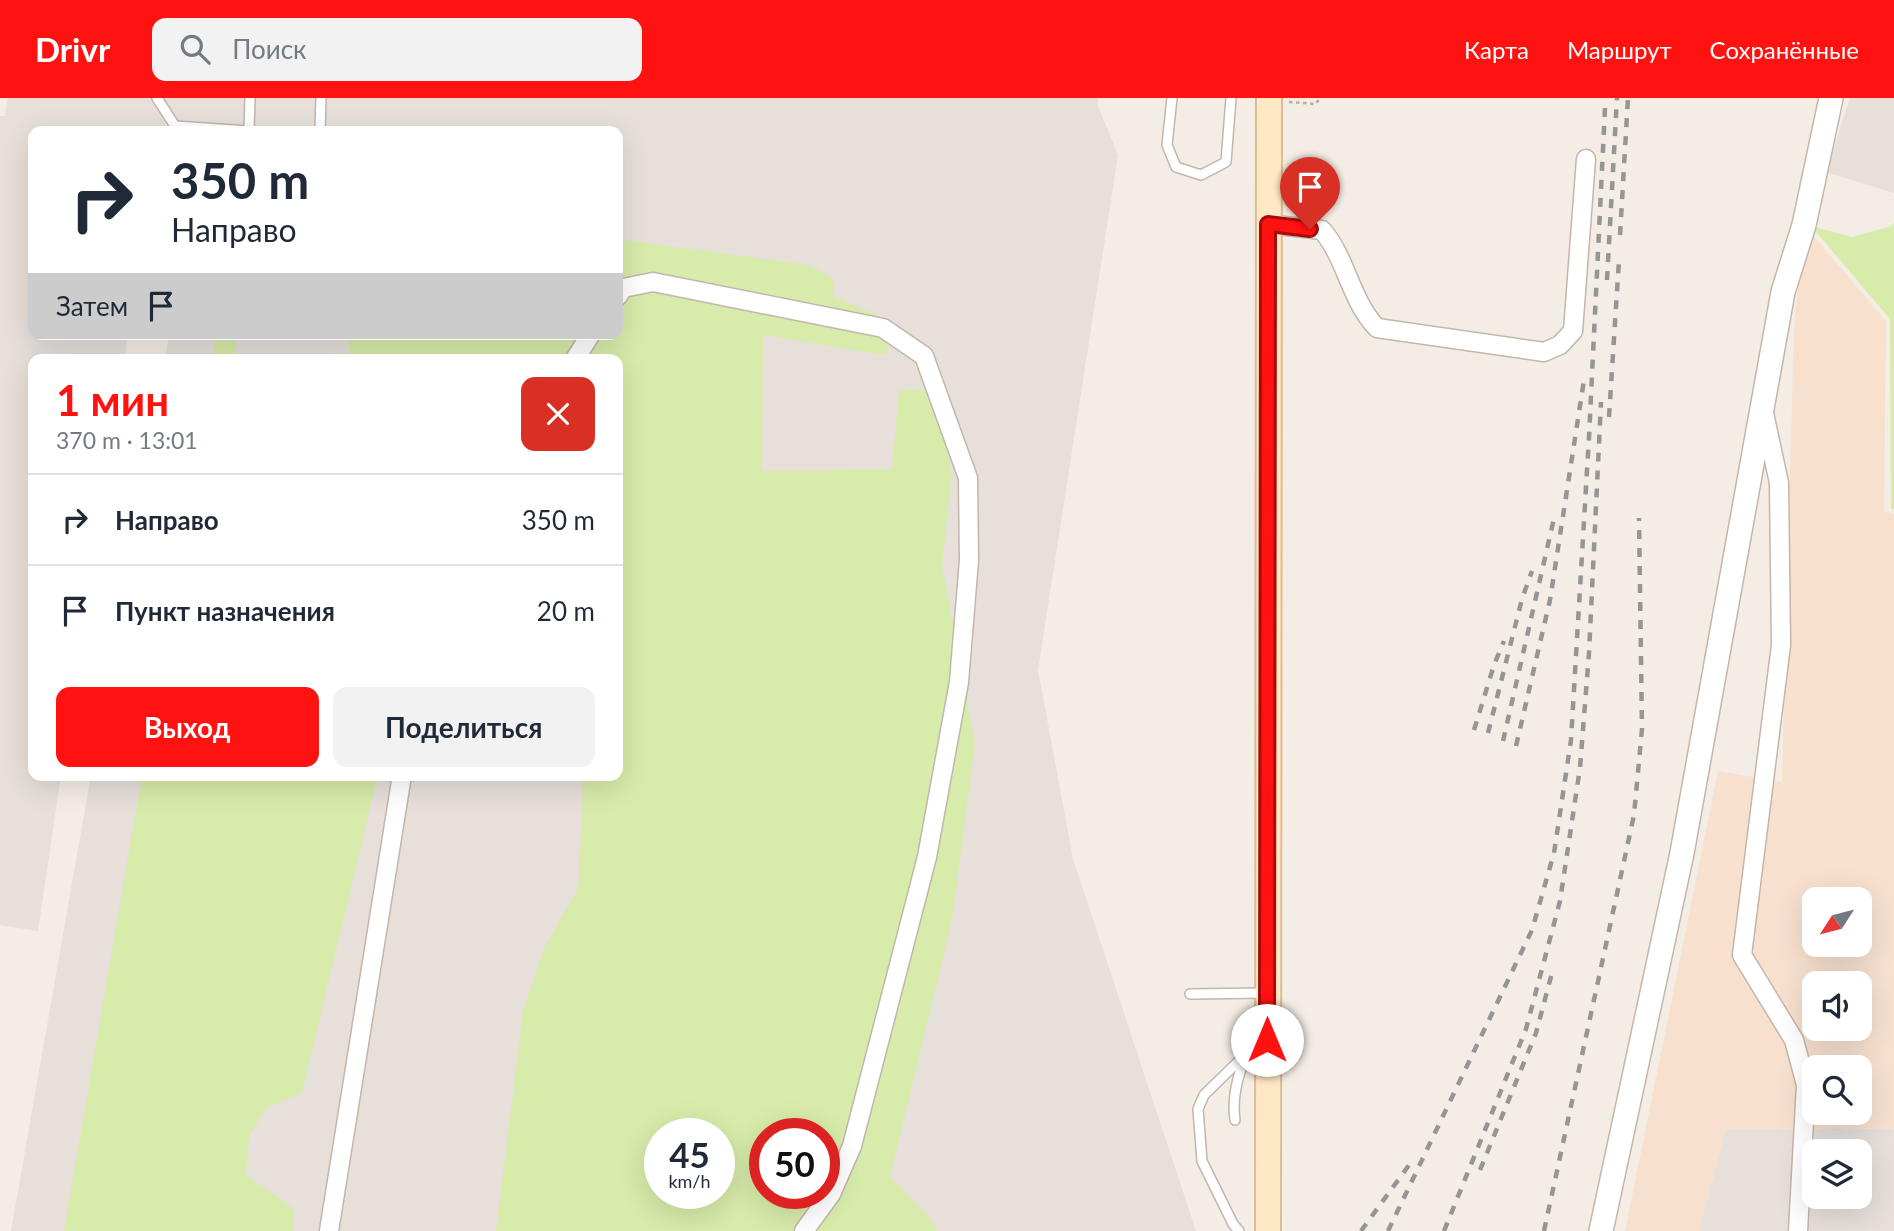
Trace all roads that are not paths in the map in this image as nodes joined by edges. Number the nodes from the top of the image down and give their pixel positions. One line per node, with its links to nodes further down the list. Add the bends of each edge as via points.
1 (158, 98): 8 (lane)
2 (250, 98): 9 (lane)
3 (321, 98): 10 (lane)
4 (1172, 98): 5 (lane, via 1167,145 1176,167 1201,175 1226,162)
5 (1231, 98)
6 (1831, 98): 14 (street, via 1804,225 1783,292)
7 (1269, 99): 12 (main road)
8 (175, 126)
9 (250, 126)
10 (320, 126)
11 (1586, 159): 12 (street, via 1573,331 1560,345 1544,352 1377,328 1359,302 1334,243 1322,230)
12 (1268, 224): 17 (main road)
13 (623, 288): 21 (street, via 653,282 883,328 924,356 968,478 969,560 959,682 927,857 852,1146 831,1195)
14 (1763, 410): 24 (street, via 1682,853); 25 (street, via 1779,483 1781,645 1742,955 1794,1040 1806,1085)
15 (401, 781): 20 (street)
16 (1189, 993): 17 (lane)
17 (1267, 1003): 18 (lane); 23 (main road)
18 (1246, 1054): 19 (lane, via 1235,1091); 22 (lane, via 1204,1095 1198,1109 1202,1161)
19 (1235, 1120)
20 (329, 1231)
21 (804, 1231)
22 (1239, 1231)
23 (1268, 1231)
24 (1601, 1231)
25 (1798, 1231)

